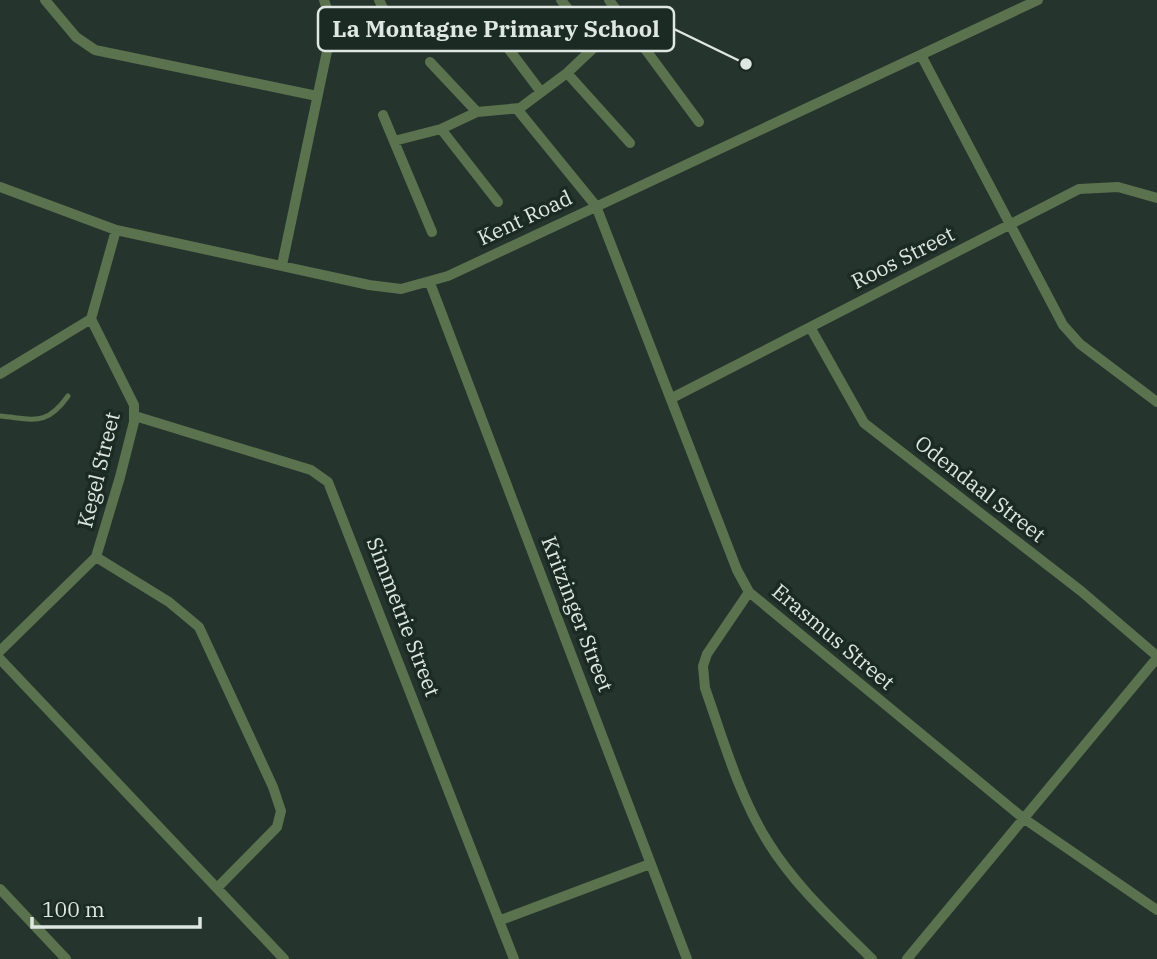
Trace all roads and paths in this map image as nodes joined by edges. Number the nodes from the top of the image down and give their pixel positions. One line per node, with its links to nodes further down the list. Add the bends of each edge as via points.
1 (45, 0): 15 (street, via 76,37 100,52)
2 (324, 0): 15 (street, via 330,37)
3 (379, 0): 8 (street)
4 (561, 0): 10 (street)
5 (610, 0): 9 (street)
6 (1038, 0): 11 (street, Kent Road)
7 (480, 11): 14 (street)
8 (385, 12)
9 (624, 19): 10 (street); 19 (street)
10 (597, 46): 13 (street)
11 (921, 55): 26 (street, Kent Road); 27 (street)
12 (430, 62): 17 (street)
13 (567, 74): 14 (street); 22 (street)
14 (541, 92): 16 (street)
15 (317, 96): 30 (street)
16 (517, 109): 17 (street); 26 (street, Erasmus Street)
17 (477, 112): 20 (street)
18 (383, 115): 21 (street)
19 (699, 122)
20 (441, 129): 21 (street); 25 (street)
21 (394, 141): 29 (street)
22 (630, 143)
23 (0, 187): 28 (street, Kent Road)
24 (1157, 198): 27 (street, Roos Street, via 1118,187 1090,186)
25 (498, 202)
26 (596, 206): 31 (street, Kent Road); 36 (street, Erasmus Street)
27 (1009, 226): 33 (street, Roos Street); 37 (street, via 1070,334)
28 (116, 230): 30 (street, Kent Road); 32 (street)
29 (432, 232)
30 (282, 265): 31 (street, Kent Road, via 387,288)
31 (430, 283): 46 (street, Kritzinger Street)
32 (91, 319): 34 (street); 39 (street, Kegel Street, via 131,398)
33 (810, 327): 36 (street, Roos Street); 43 (street, Odendaal Street, via 864,423 1081,591)
34 (0, 374)
35 (68, 396): 38 (lane, via 49,418)
36 (672, 398): 41 (street, Erasmus Street)
37 (1157, 402)
38 (0, 416)
39 (135, 416): 40 (street, Kegel Street); 50 (street, Simmetrie Street, via 312,470 328,482)
40 (96, 557): 42 (street, Kegel Street); 47 (street, via 169,602 199,628 274,787 281,811 277,827)
41 (749, 592): 45 (street, Erasmus Street); 55 (street, via 707,654 705,688 749,806 769,844)
42 (0, 651)
43 (1157, 657): 45 (street)
44 (0, 659): 47 (street)
45 (1023, 818): 49 (street, Erasmus Street); 56 (street)
46 (650, 864): 50 (street); 54 (street, Kritzinger Street)
47 (217, 888): 52 (street)
48 (0, 889): 51 (street)
49 (1157, 910)
50 (501, 920): 53 (street, Simmetrie Street)
51 (66, 959)
52 (284, 959)
53 (514, 959)
54 (687, 959)
55 (872, 959)
56 (907, 959)

